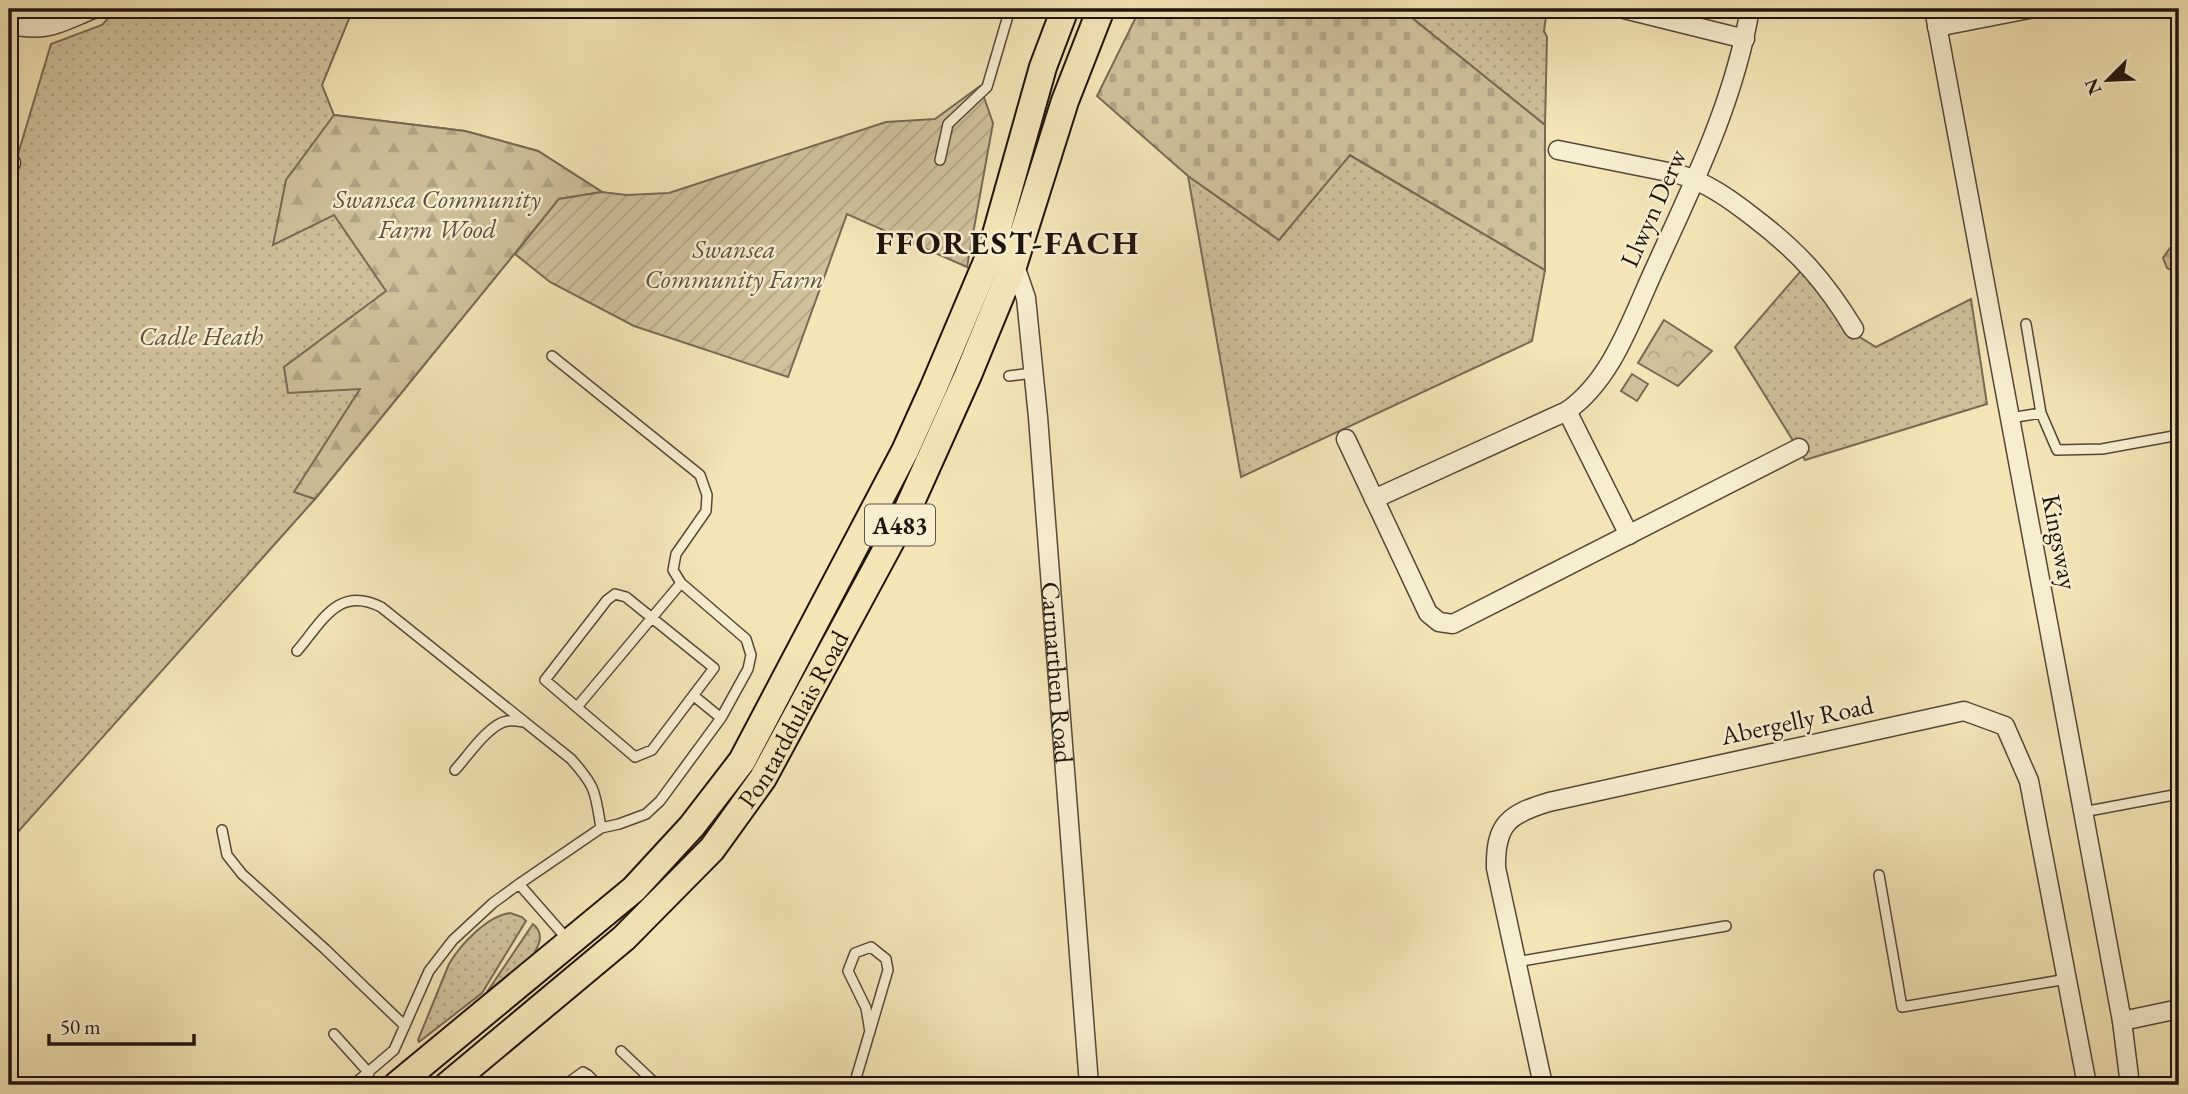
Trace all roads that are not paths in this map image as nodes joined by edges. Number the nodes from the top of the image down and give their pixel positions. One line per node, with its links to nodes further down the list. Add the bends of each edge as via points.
1 (93, 9): 11 (street, via 49,28)
2 (620, 9): 3 (lane, via 635,13)
3 (658, 9)
4 (1010, 9): 14 (lane, via 986,87 948,124)
5 (1065, 9): 16 (main road, A483, via 1043,67)
6 (1101, 9): 16 (main road, A483)
7 (1624, 9): 12 (street)
8 (1750, 9): 12 (street, Llwyn Derw)
9 (2029, 9): 10 (street)
10 (1936, 18): 24 (street, Kingsway)
11 (9, 25)
12 (1745, 39): 15 (street, Llwyn Derw, via 1725,108)
13 (1558, 149): 15 (street)
14 (940, 160)
15 (1696, 179): 18 (street, via 1802,257); 22 (street, Llwyn Derw, via 1608,366)
16 (1002, 257): 20 (street, Carmarthen Road, via 1026,298); 45 (main road, Pontarddulais Road / A483, via 742,761 692,826 634,889); 57 (main road, Pontarddulais Road / A483, via 968,375 906,513 763,778 712,849 624,937)
17 (2025, 324): 23 (lane)
18 (1854, 329)
19 (552, 356): 30 (lane, via 700,475 707,495 706,511 676,554 673,570)
20 (1032, 373): 21 (lane); 62 (street, Carmarthen Road)
21 (1009, 376)
22 (1567, 411): 28 (street, Llwyn Derw); 29 (street)
23 (2041, 412): 24 (lane); 25 (lane, via 2057,450 2102,449)
24 (2010, 418): 39 (street, Kingsway)
25 (2179, 435)
26 (1346, 439): 28 (street)
27 (1799, 448): 29 (street)
28 (1374, 499): 29 (street, via 1428,613 1439,622 1453,624)
29 (1629, 535)
30 (681, 583): 31 (lane); 35 (lane, via 746,639 751,655)
31 (652, 618): 33 (lane, via 714,668); 34 (lane); 34 (lane, via 626,597 615,594 607,600 545,680)
32 (297, 651): 36 (lane, via 337,605 367,600)
33 (694, 696): 34 (lane, via 652,750 635,757); 35 (lane)
34 (576, 707)
35 (721, 718): 40 (lane, via 646,814)
36 (524, 722): 37 (lane, via 498,724); 40 (lane, via 588,779)
37 (455, 770)
38 (2179, 794): 39 (lane)
39 (2083, 811): 49 (street, Kingsway)
40 (601, 828): 43 (lane)
41 (222, 830): 50 (lane, via 227,855 242,874)
42 (1878, 875): 47 (lane, via 1902,1007)
43 (519, 884): 45 (lane); 50 (lane, via 453,940 429,971)
44 (1726, 926): 46 (lane)
45 (571, 943): 56 (main road, Pontarddulais Road / A483)
46 (1516, 962): 47 (street, Abergelly Road, via 1496,852 1504,825 1520,812 1964,711 2004,726 2029,781); 63 (street, Abergelly Road)
47 (2067, 979): 64 (street, Abergelly Road)
48 (2179, 1009): 49 (street)
49 (2122, 1021): 65 (street, Kingsway)
50 (405, 1026): 54 (lane, via 394,1050)
51 (870, 1032): 51 (lane, via 888,970 886,959 871,947 855,953 848,971 866,1008); 61 (lane)
52 (334, 1034): 54 (lane)
53 (621, 1051): 60 (lane)
54 (369, 1073): 55 (lane)
55 (353, 1085)
56 (397, 1085)
57 (448, 1085)
58 (565, 1085): 59 (lane, via 583,1072)
59 (598, 1085)
60 (657, 1085)
61 (854, 1085)
62 (1089, 1085)
63 (1543, 1085)
64 (2087, 1085)
65 (2130, 1085)

